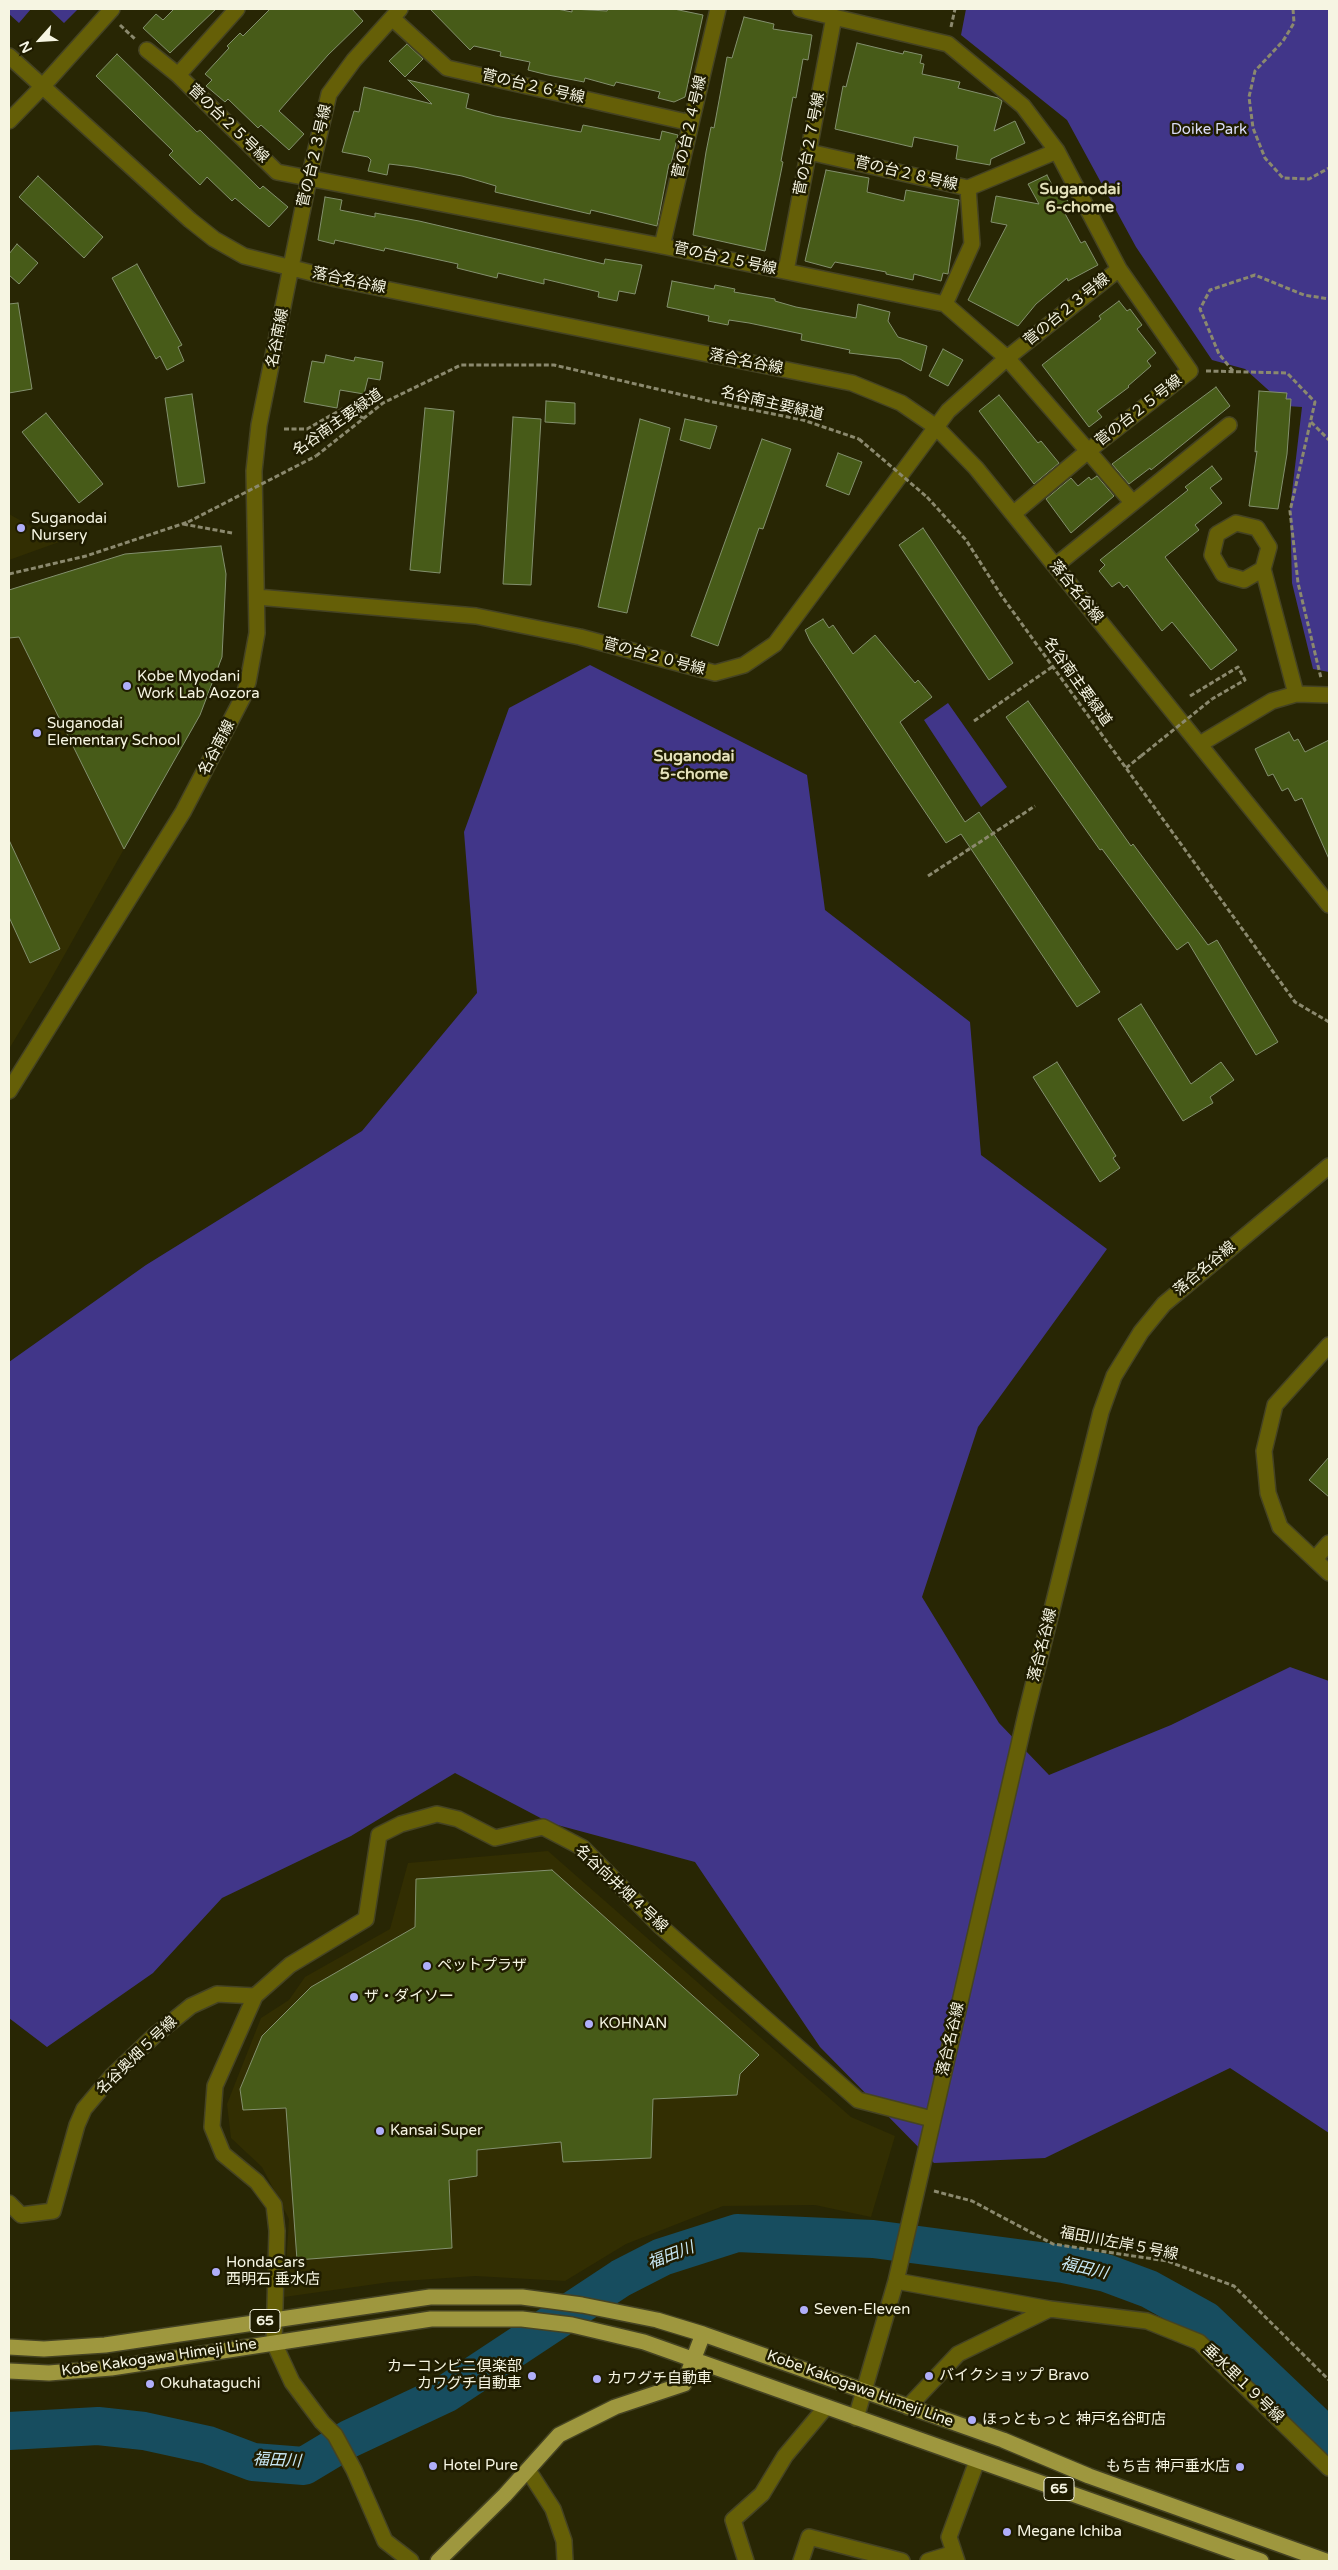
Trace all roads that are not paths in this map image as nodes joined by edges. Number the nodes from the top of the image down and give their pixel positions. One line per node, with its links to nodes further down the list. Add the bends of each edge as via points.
1 (112, 9): 10 (street)
2 (237, 9): 9 (street, 菅の台２５号線)
3 (718, 9): 12 (street, 菅の台２４号線)
4 (800, 9): 6 (street, 菅の台２３号線)
5 (396, 13): 12 (street, 菅の台２６号線, via 447,68); 15 (street, 菅の台２３号線, via 329,94)
6 (834, 17): 13 (street, 菅の台２３号線, via 948,44 1022,106); 14 (street, 菅の台２７号線)
7 (147, 50): 9 (street)
8 (9, 56): 10 (street, 落合名谷線)
9 (178, 75): 15 (street, 菅の台２５号線, via 277,172)
10 (42, 87): 11 (street); 18 (street, 落合名谷線, via 214,239 244,256)
11 (9, 121)
12 (691, 123): 17 (street, 菅の台２４号線)
13 (1057, 151): 16 (street, 菅の台２８号線); 19 (street, 菅の台２３号線)
14 (809, 152): 16 (street, 菅の台２８号線); 20 (street, 菅の台２７号線)
15 (309, 178): 17 (street, 菅の台２５号線); 18 (street, 菅の台２３号線)
16 (968, 188): 21 (street, via 972,244)
17 (662, 246): 20 (street, 菅の台２５号線)
18 (291, 268): 24 (street, 落合名谷線, via 483,310 852,383 901,403); 30 (street, 名谷南線, via 254,470 254,559)
19 (1119, 269): 22 (street, 菅の台２３号線); 25 (street, 菅の台２５号線, via 1190,371)
20 (786, 271): 21 (street, 菅の台２５号線)
21 (945, 304): 22 (street, 菅の台２５号線)
22 (1007, 358): 24 (street, 菅の台２３号線, via 948,411); 25 (street, 菅の台２５号線)
23 (1229, 425): 26 (street)
24 (936, 427): 27 (street, 落合名谷線); 30 (street, 菅の台２０号線, via 775,644 744,665 715,673 580,637 476,616)
25 (1088, 451): 26 (street); 27 (street)
26 (1132, 502): 28 (street)
27 (1014, 514): 28 (street, 落合名谷線)
28 (1056, 566): 33 (street, 落合名谷線)
29 (1263, 568): 31 (street)
30 (258, 597): 35 (street, 名谷南線, via 257,633 248,682 230,726 183,812)
31 (1296, 694): 32 (street); 33 (street, via 1272,701)
32 (1327, 695)
33 (1200, 744): 34 (street, 落合名谷線)
34 (1329, 905)
35 (9, 1091)
36 (1329, 1166): 42 (street, 落合名谷線, via 1164,1304 1141,1332 1114,1376 1100,1412)
37 (1329, 1345): 39 (street, via 1275,1405 1264,1451 1268,1492 1280,1527)
38 (1329, 1543): 39 (street)
39 (1315, 1559): 40 (street)
40 (1329, 1574)
41 (254, 1996): 42 (street, 名谷向井畑４号線, via 290,1965 366,1919 379,1835 402,1824 437,1814 458,1819 495,1838 543,1827 582,1848 659,1925 858,2100); 43 (street, 名谷奥畑５号線, via 217,1994 191,2006 112,2076 84,2109 77,2125 53,2211 21,2215); 46 (street, 名谷向井畑４号線, via 215,2086 212,2127 223,2154 257,2182 274,2205 277,2232)
42 (932, 2119): 44 (street, 落合名谷線)
43 (9, 2203)
44 (896, 2281): 45 (street, 垂水里１９号線); 52 (street, 落合名谷線)
45 (1050, 2310): 54 (street, via 958,2354); 57 (street, 垂水里１９号線, via 1148,2321 1199,2342)
46 (275, 2320): 47 (main road, Kobe Kakogawa Himeji Line / 65, via 430,2297 522,2297 657,2320); 48 (street, 名谷向井畑４号線); 49 (main road, Kobe Kakogawa Himeji Line / 65, via 85,2347)
47 (703, 2334): 50 (main road); 52 (main road, Kobe Kakogawa Himeji Line / 65)
48 (274, 2343): 50 (main road, Kobe Kakogawa Himeji Line / 65, via 431,2319 504,2318 572,2325 635,2339); 51 (main road, Kobe Kakogawa Himeji Line / 65, via 81,2372); 60 (street, via 292,2382 334,2436 354,2470 386,2541)
49 (9, 2347)
50 (691, 2359): 53 (main road, Kobe Kakogawa Himeji Line / 65); 58 (main road, via 684,2384 615,2407 559,2434)
51 (9, 2371)
52 (864, 2391): 54 (main road, Kobe Kakogawa Himeji Line / 65); 55 (street, 落合名谷線)
53 (826, 2407): 55 (main road, Kobe Kakogawa Himeji Line / 65); 63 (street, via 785,2456 762,2494 733,2520)
54 (908, 2407): 68 (main road, Kobe Kakogawa Himeji Line / 65)
55 (856, 2418): 56 (main road, Kobe Kakogawa Himeji Line / 65)
56 (977, 2461): 59 (street, via 949,2537); 67 (main road, Kobe Kakogawa Himeji Line / 65)
57 (1329, 2468)
58 (528, 2470): 61 (main road); 62 (street, via 553,2509 564,2541)
59 (955, 2557): 66 (street)
60 (411, 2561)
61 (438, 2561)
62 (565, 2561)
63 (746, 2561)
64 (801, 2561): 65 (street, via 809,2537)
65 (902, 2561)
66 (928, 2561)
67 (1261, 2561)
68 (1326, 2561)

